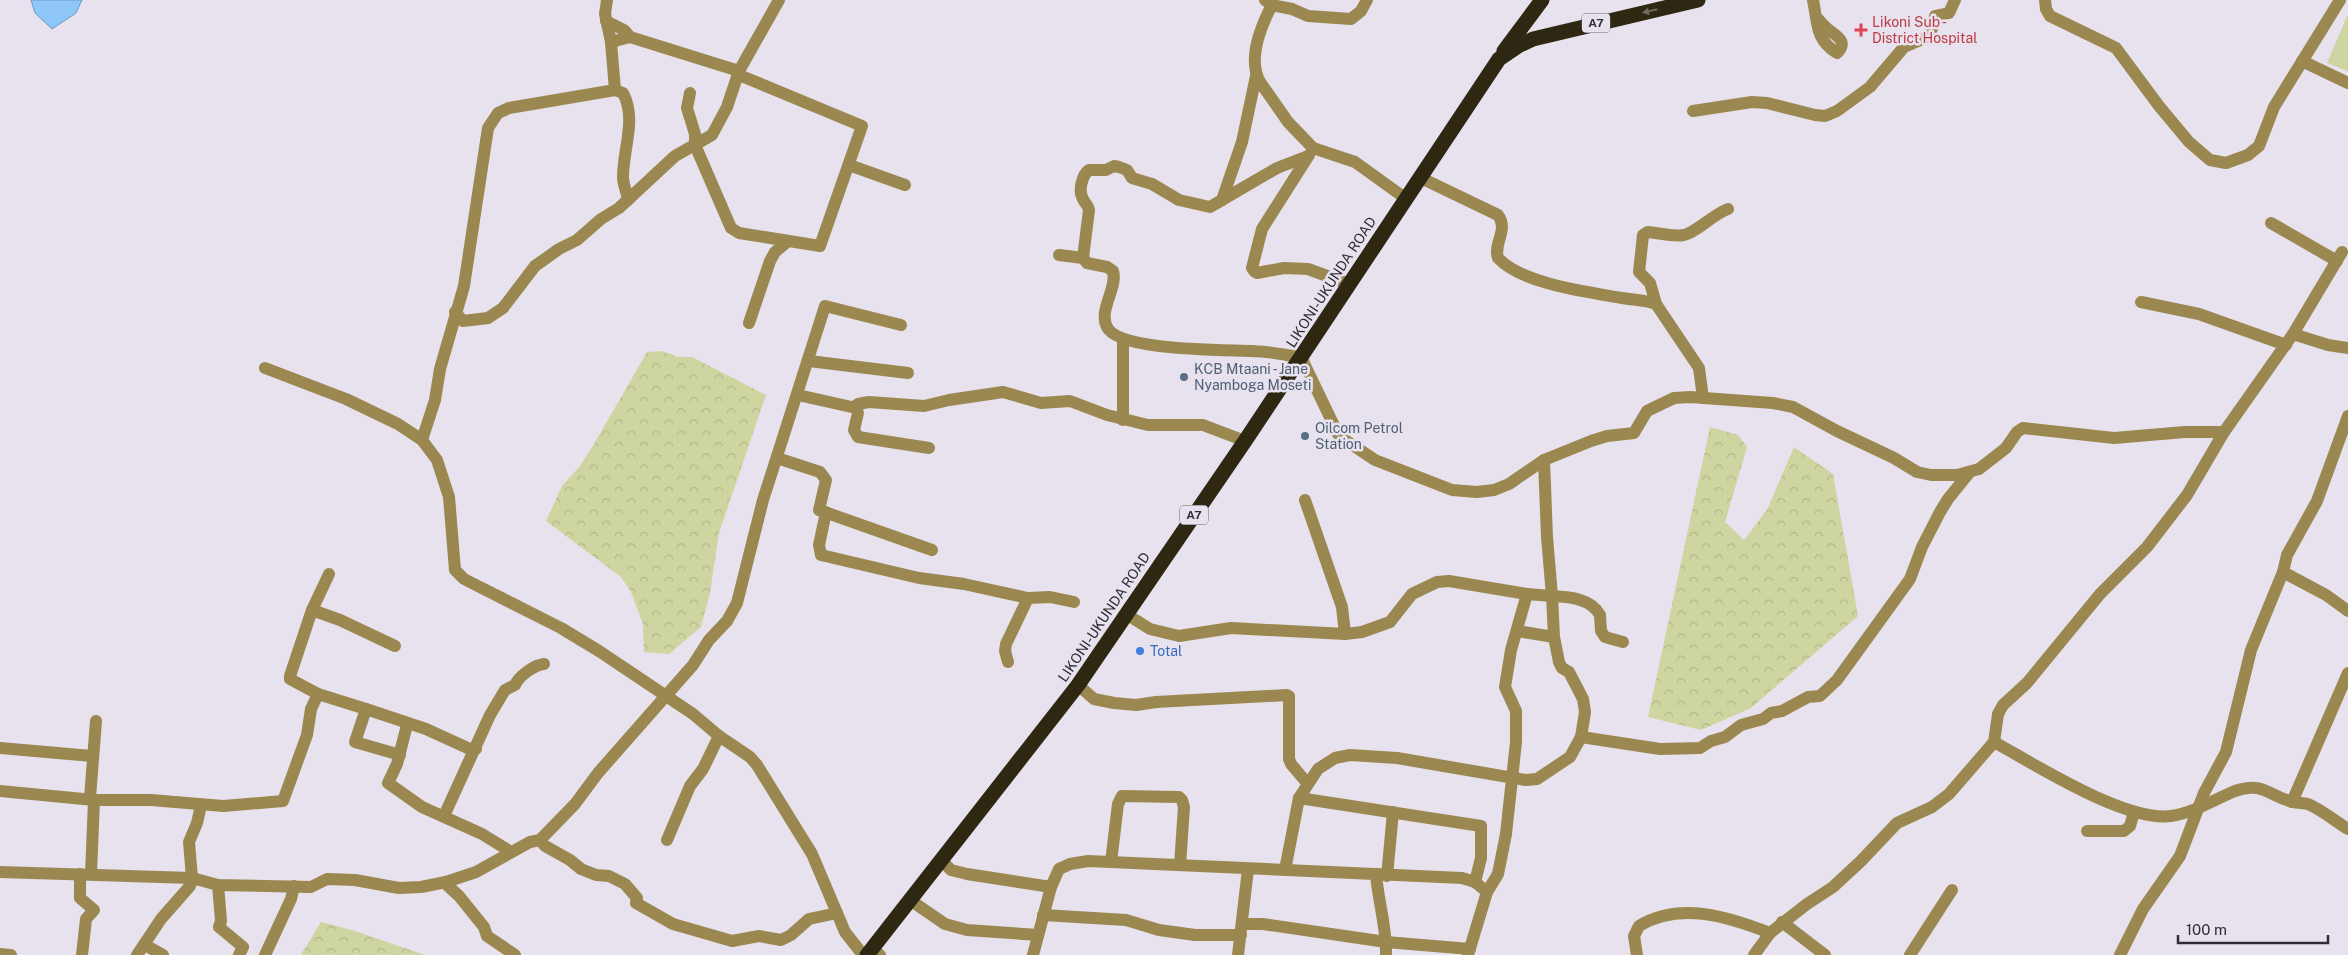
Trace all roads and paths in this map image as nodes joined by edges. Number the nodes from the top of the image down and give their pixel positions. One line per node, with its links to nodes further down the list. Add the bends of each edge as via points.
1 (607, 0): 12 (street)
2 (779, 0): 18 (street)
3 (1367, 0): 9 (street, via 1361,11 1351,18 1308,16)
4 (1698, 0): 13 (highway, LIKONI-UKUNDA ROAD / A7, one-way to 13)
5 (1813, 0): 11 (street)
6 (1955, 0): 23 (street, via 1950,13 1935,16 1930,36 1904,47 1870,87 1826,116 1752,102)
7 (2046, 0): 17 (street, via 2050,16 2116,48 2189,142 2204,156 2217,162 2233,162 2259,146 2274,107)
8 (2340, 0): 17 (street)
9 (1268, 3): 19 (street, via 1257,41)
10 (1538, 5): 13 (highway, via 1530,21 1534,31 1540,34); 16 (highway, A7)
11 (1817, 18)
12 (606, 21): 14 (street, via 624,30); 15 (street)
13 (1557, 32): 16 (highway, LIKONI-UKUNDA ROAD / A7, via 1533,39)
14 (630, 38): 15 (street); 18 (street)
15 (612, 42): 21 (street)
16 (1499, 58): 27 (highway, LIKONI-UKUNDA ROAD / A7)
17 (2302, 60): 20 (street)
18 (739, 73): 24 (street, via 716,130); 26 (street, via 862,125)
19 (1256, 76): 25 (street); 31 (street, via 1242,142)
20 (2348, 83)
21 (615, 90): 30 (street, via 623,93 629,109 623,178); 40 (street, via 509,108 494,118 488,128 464,286)
22 (690, 92): 24 (street, via 687,108)
23 (1694, 111)
24 (695, 145): 30 (street, via 665,164); 34 (street, via 731,228 738,233)
25 (1310, 152): 29 (street, via 1355,162); 31 (street); 37 (street, via 1262,229 1252,268 1258,273 1284,268 1308,269)
26 (850, 165): 28 (street); 34 (street, via 820,246)
27 (1419, 178): 29 (highway, LIKONI-UKUNDA ROAD / A7); 39 (street, via 1498,215 1503,227 1498,258 1528,276 1574,291)
28 (905, 185)
29 (1406, 198): 37 (highway, LIKONI-UKUNDA ROAD / A7)
30 (628, 200): 40 (street, via 577,240 535,266 502,308 488,318 463,321)
31 (1222, 200): 36 (street, via 1213,207 1202,206 1170,196 1152,184 1134,179 1122,168 1091,169 1084,174 1081,190 1089,210)
32 (1728, 209): 39 (street, via 1684,234 1648,232 1643,235 1639,272 1650,283)
33 (2271, 223): 44 (street, via 2340,257)
34 (787, 242): 41 (street, via 770,261)
35 (1059, 255): 36 (street)
36 (1083, 258): 43 (street, via 1086,263 1107,267 1114,273 1106,327)
37 (1349, 284): 46 (highway, LIKONI-UKUNDA ROAD / A7)
38 (2141, 302): 44 (street)
39 (1656, 304): 51 (street, via 1699,368)
40 (455, 312): 56 (street, via 435,400)
41 (749, 323)
42 (901, 325): 47 (street, via 825,306)
43 (1123, 339): 46 (street, via 1172,347); 54 (street)
44 (2289, 339): 45 (street); 55 (street)
45 (2348, 348)
46 (1301, 357): 57 (highway, LIKONI-UKUNDA ROAD / A7); 60 (street, via 1336,433 1375,460 1452,490 1477,492 1509,484)
47 (809, 361): 49 (street); 50 (street)
48 (265, 368): 56 (street, via 346,399 398,424)
49 (908, 373)
50 (798, 395): 52 (street); 59 (street)
51 (1704, 398): 60 (street, via 1682,397 1663,401 1647,411 1634,433 1607,436); 61 (street, via 1793,407 1922,474)
52 (854, 407): 54 (street, via 869,402 924,406 1002,392 1041,402 1070,401); 58 (street, via 858,413 854,433 858,437)
53 (2348, 416): 65 (street, via 2317,501 2287,556)
54 (1123, 420): 57 (street, via 1164,426 1203,425)
55 (2224, 432): 61 (street, via 2114,438 2023,428 1998,455); 90 (street, via 2187,495 2147,547 2089,607 2027,683 2003,705 1998,714)
56 (422, 440): 84 (street, via 437,460 449,497 455,570 464,579 561,628)
57 (1245, 441): 73 (highway, LIKONI-UKUNDA ROAD / A7)
58 (929, 448)
59 (777, 458): 63 (street, via 821,473 826,480 819,510); 84 (street, via 737,604 693,665)
60 (1544, 460): 68 (street, via 1546,537)
61 (1968, 473): 89 (street, via 1940,512 1910,579 1837,680 1820,696 1808,697 1763,719 1741,725 1725,737 1700,748 1660,748)
62 (1305, 500): 75 (street, via 1342,607)
63 (826, 512): 64 (street); 69 (street, via 819,545 821,555 892,573)
64 (932, 550)
65 (2283, 572): 72 (street); 102 (street, via 2251,650 2226,752)
66 (329, 574): 71 (street)
67 (1527, 594): 68 (street); 74 (street); 75 (street, via 1449,581 1437,582 1412,594 1390,622)
68 (1552, 596): 76 (street); 77 (street, via 1590,604 1600,615 1601,631 1605,636)
69 (1028, 598): 70 (street, via 1050,597); 79 (street, via 1006,644)
70 (1074, 602)
71 (312, 610): 78 (street); 83 (street, via 290,679)
72 (2348, 611)
73 (1126, 614): 75 (street, via 1150,629 1180,636 1231,628); 82 (highway, LIKONI-UKUNDA ROAD / A7)
74 (1517, 631): 76 (street); 95 (street, via 1505,687 1516,711 1516,742)
75 (1345, 634)
76 (1554, 637): 89 (street, via 1559,662 1562,668 1569,670 1583,699)
77 (1623, 642)
78 (395, 646)
79 (1008, 662)
80 (544, 664): 92 (street, via 505,690)
81 (2348, 673): 100 (street)
82 (1078, 685): 96 (street, via 1094,698 1136,705 1287,694 1291,705 1289,758); 111 (highway, LIKONI-UKUNDA ROAD / A7)
83 (318, 694): 85 (street); 101 (street, via 283,801 241,806)
84 (665, 696): 88 (street); 108 (street, via 575,804)
85 (366, 709): 87 (street); 93 (street, via 355,742)
86 (96, 722): 94 (street)
87 (407, 724): 92 (street); 93 (street)
88 (720, 736): 109 (street, via 690,786); 128 (street, via 757,765 812,854)
89 (1581, 737): 95 (street, via 1570,757 1547,774 1532,780)
90 (1994, 742): 104 (street, via 2074,786); 130 (street, via 1949,794 1932,807 1897,823 1833,887)
91 (0, 748): 94 (street)
92 (476, 749): 105 (street)
93 (400, 755): 105 (street, via 388,783 422,807)
94 (92, 756): 99 (street)
95 (1510, 779): 96 (street, via 1396,758 1350,755 1324,764); 126 (street, via 1502,857 1498,874)
96 (1307, 783): 98 (street)
97 (0, 791): 99 (street)
98 (1299, 798): 103 (street); 115 (street)
99 (92, 799): 101 (street); 117 (street)
100 (2292, 802): 102 (street, via 2269,790 2251,787); 106 (street, via 2308,804)
101 (200, 804): 119 (street, via 189,842)
102 (2199, 806): 104 (street, via 2184,814 2161,817); 152 (street, via 2180,856 2143,909)
103 (1393, 812): 118 (street); 121 (street, via 1481,826 1481,858)
104 (2134, 812): 107 (street, via 2126,830)
105 (444, 816): 110 (street)
106 (2348, 828)
107 (2087, 831)
108 (540, 840): 110 (street); 128 (street, via 581,869 625,884 637,898 636,903 647,910 673,924 694,928 714,937 732,941 759,936 781,940 809,920)
109 (666, 840)
110 (511, 852): 120 (street, via 476,872)
111 (941, 860): 124 (street, via 951,870 967,874); 127 (highway, LIKONI-UKUNDA ROAD / A7)
112 (1112, 862): 113 (street); 113 (street, via 1118,804 1122,796 1179,797 1184,807); 124 (street, via 1064,866 1059,869)
113 (1180, 865): 114 (street)
114 (1248, 869): 115 (street); 131 (street)
115 (1285, 870): 118 (street)
116 (0, 872): 117 (street)
117 (85, 874): 119 (street); 140 (street, via 80,898 94,910 86,919)
118 (1381, 875): 121 (street, via 1446,877); 134 (street, via 1378,904)
119 (192, 878): 122 (street); 135 (street, via 190,886 161,919)
120 (446, 882): 123 (street, via 398,888 355,880 327,879 311,888); 144 (street, via 484,927 487,936)
121 (1475, 882): 126 (street)
122 (218, 884): 123 (street); 142 (street, via 219,927 243,946)
123 (294, 886): 143 (street)
124 (1051, 887): 129 (street)
125 (1952, 890): 151 (street)
126 (1487, 892): 136 (street)
127 (910, 900): 133 (street, via 945,924 967,930); 138 (highway, LIKONI-UKUNDA ROAD / A7)
128 (837, 912): 138 (street, via 845,932)
129 (1043, 915): 131 (street, via 1126,920 1159,930 1195,935); 133 (street)
130 (1782, 922): 132 (street); 150 (street)
131 (1242, 930): 134 (street, via 1262,924); 146 (street)
132 (1770, 933): 148 (street, via 1717,915 1688,913 1661,916 1639,926 1634,936); 149 (street)
133 (1038, 935): 145 (street)
134 (1386, 942): 136 (street); 147 (street)
135 (141, 950): 141 (street)
136 (1469, 952)
137 (0, 954): 139 (street)
138 (870, 954)
139 (10, 955)
140 (82, 955)
141 (163, 955)
142 (239, 955)
143 (265, 955)
144 (514, 955)
145 (1033, 955)
146 (1238, 955)
147 (1386, 955)
148 (1638, 955)
149 (1754, 955)
150 (1824, 955)
151 (1910, 955)
152 (2120, 955)

